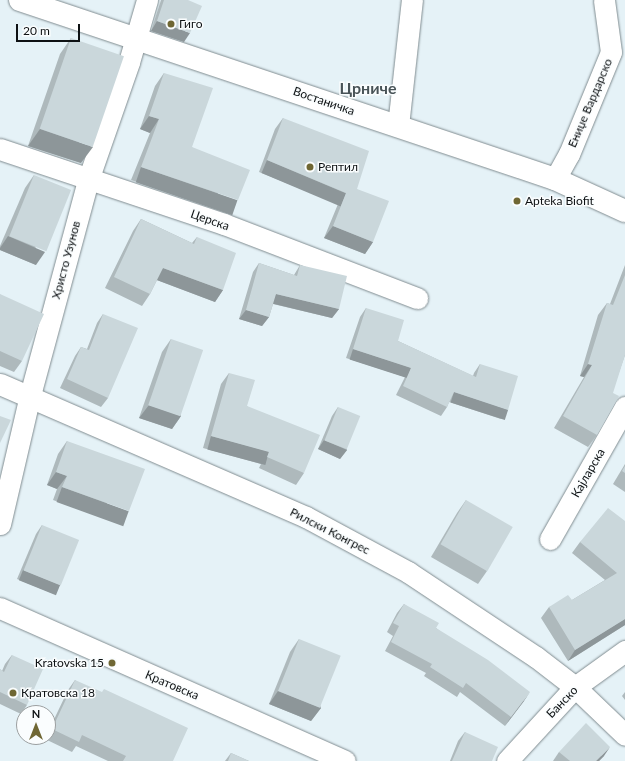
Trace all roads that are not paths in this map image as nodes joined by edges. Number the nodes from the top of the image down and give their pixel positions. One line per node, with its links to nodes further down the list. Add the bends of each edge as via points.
1 (20, 0): 5 (street, Востаничка)
2 (147, 0): 5 (street, Христо Узунов)
3 (412, 0): 7 (street)
4 (604, 0): 6 (street, Ениџе Вардарско)
5 (136, 38): 7 (street, Востаничка); 10 (street, Христо Узунов)
6 (618, 50): 9 (street, Ениџе Вардарско)
7 (398, 126): 9 (street, Востаничка)
8 (0, 149): 10 (street, Церска)
9 (555, 179): 11 (street, Востаничка)
10 (88, 180): 12 (street, Церска, via 224,224); 14 (street, Христо Узунов)
11 (625, 211)
12 (417, 298)
13 (0, 384): 14 (street, Рилски Конгрес)
14 (29, 399): 16 (street, Христо Узунов); 20 (street, Рилски Конгрес, via 306,517 408,572 536,657)
15 (625, 406): 17 (street, Кајларска)
16 (0, 524)
17 (550, 539)
18 (0, 608): 22 (street, Кратовска)
19 (625, 651): 20 (street, Банско)
20 (575, 687): 21 (street, Рилски Конгрес); 23 (street, Банско)
21 (625, 735)
22 (345, 761)
23 (507, 761)

